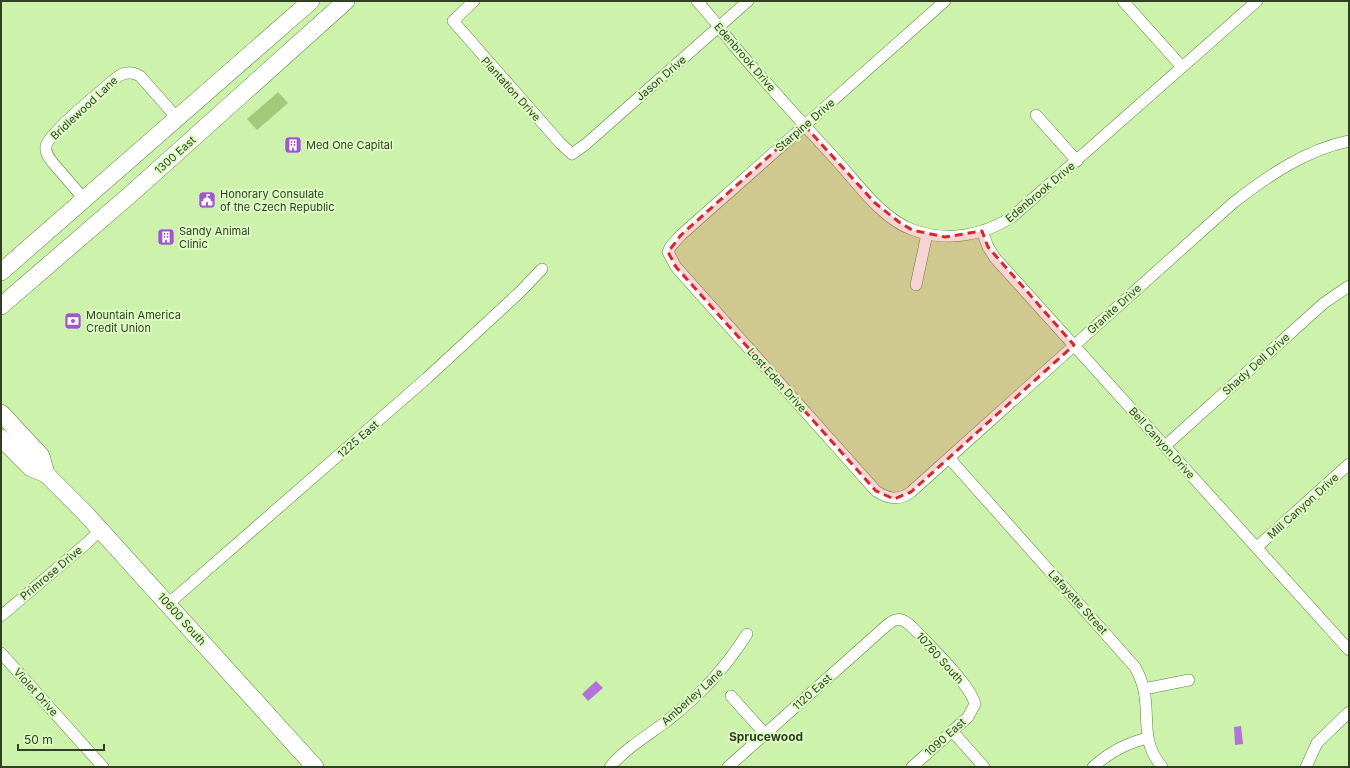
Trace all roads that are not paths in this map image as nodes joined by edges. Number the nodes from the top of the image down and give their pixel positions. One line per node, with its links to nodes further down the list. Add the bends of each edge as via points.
1 (311, 1): 12 (main road)
2 (346, 1): 25 (main road, 1300 East, via 132,193)
3 (474, 1): 15 (street, Plantation Drive, via 453,21)
4 (697, 1): 9 (street, Edenbrook Drive)
5 (748, 1): 9 (street, Jason Drive)
6 (945, 1): 13 (street, Starpine Drive)
7 (1123, 1): 10 (street)
8 (1258, 1): 10 (street, Edenbrook Drive)
9 (719, 27): 13 (street, Edenbrook Drive); 15 (street, Jason Drive)
10 (1182, 67): 16 (street, Edenbrook Drive)
11 (1036, 115): 16 (street)
12 (178, 118): 17 (main road); 17 (street, Bridlewood Lane, via 136,73 125,73 115,79 56,131 46,147 46,152 53,163)
13 (804, 125): 19 (street, Edenbrook Drive, via 886,214 912,230); 20 (street, Starpine Drive, via 681,234)
14 (1349, 140): 26 (street, Granite Drive, via 1314,152 1258,183)
15 (572, 154)
16 (1077, 161): 18 (street, Edenbrook Drive, via 1012,217)
17 (84, 200): 22 (main road)
18 (982, 231): 19 (street, Edenbrook Drive, via 964,236 945,237); 26 (street, Bell Canyon Drive, via 995,258)
19 (927, 234): 23 (street)
20 (668, 252): 33 (street, Lost Eden Drive, via 676,267 876,491)
21 (542, 268): 36 (street, 1225 East, via 520,292 427,378)
22 (1, 272)
23 (916, 285)
24 (1349, 286): 29 (street, Shady Dell Drive, via 1324,304)
25 (1, 306)
26 (1074, 345): 29 (street, Bell Canyon Drive); 30 (street, Granite Drive)
27 (1, 413): 32 (main road, 10600 South, via 41,456)
28 (1, 438): 32 (main road, 10600 South, via 31,468)
29 (1164, 446): 35 (street, Bell Canyon Drive)
30 (949, 458): 33 (street, Granite Drive, via 911,492); 43 (street, Lafayette Street, via 1128,657)
31 (1349, 464): 35 (street, Mill Canyon Drive)
32 (46, 474): 34 (main road, 10600 South)
33 (894, 499)
34 (101, 529): 36 (main road, 10600 South); 37 (street, Primrose Drive)
35 (1257, 547): 40 (street, Bell Canyon Drive)
36 (168, 604): 51 (main road, 10600 South)
37 (1, 616)
38 (898, 618): 45 (street, 10760 South, via 913,628 964,684); 48 (street, 1120 East, via 893,619)
39 (747, 634): 52 (street, Amberley Lane, via 723,670 706,687 675,714 631,746)
40 (1349, 650)
41 (1, 653): 50 (street, Violet Drive)
42 (1189, 680): 43 (street)
43 (1144, 689): 49 (street, Lafayette Street)
44 (731, 696): 48 (street)
45 (976, 704): 47 (street, 1090 East)
46 (1349, 712): 58 (street, via 1317,743)
47 (952, 731): 54 (street, 1090 East); 55 (street)
48 (764, 734): 53 (street, 1120 East)
49 (1147, 738): 56 (street, via 1111,751); 57 (street, Lafayette Street)
50 (103, 767)
51 (314, 767)
52 (610, 767)
53 (728, 767)
54 (912, 767)
55 (984, 767)
56 (1093, 767)
57 (1162, 767)
58 (1306, 767)

